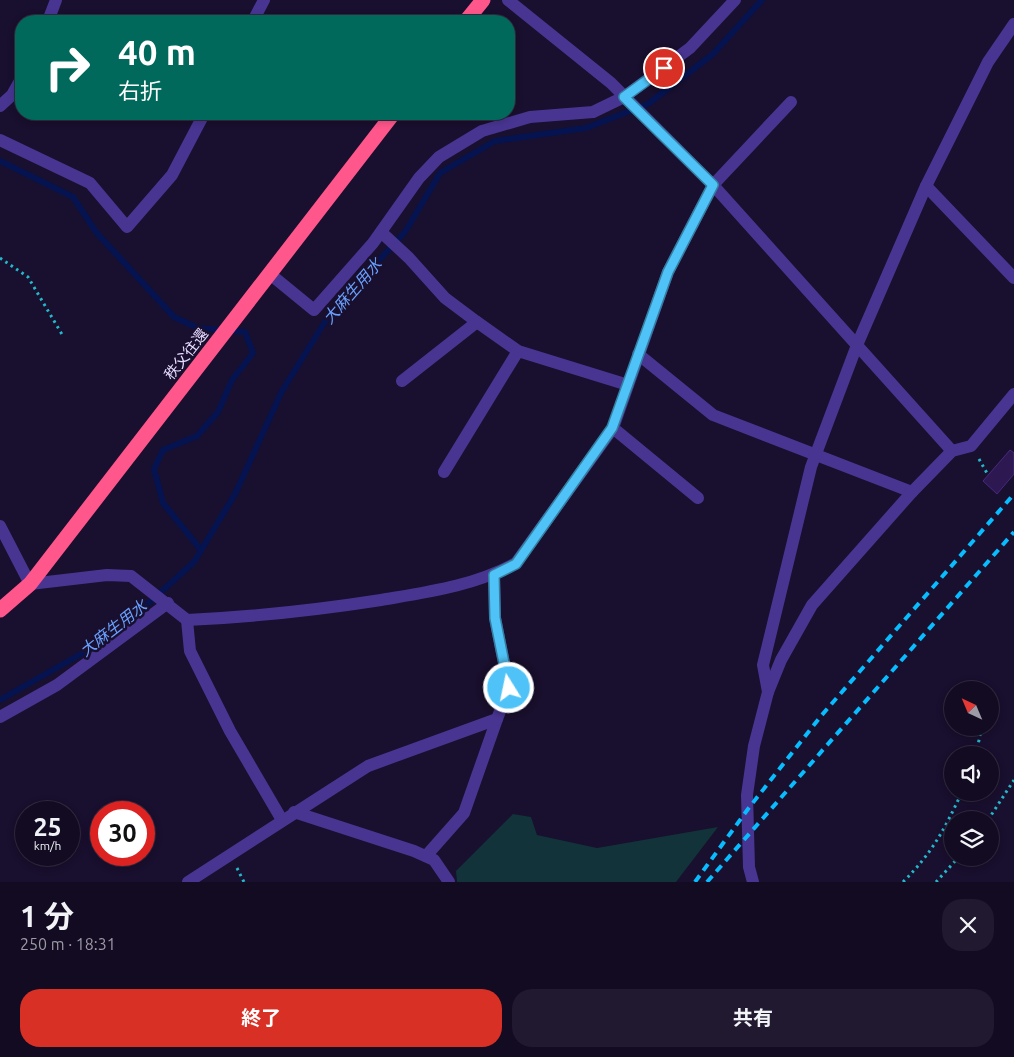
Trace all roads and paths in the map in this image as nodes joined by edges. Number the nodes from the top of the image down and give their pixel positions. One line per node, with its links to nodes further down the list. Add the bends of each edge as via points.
1 (56, 0): 6 (street)
2 (264, 0): 7 (street)
3 (483, 0): 8 (highway)
4 (508, 0): 11 (street)
5 (735, 0): 11 (street, via 690,48)
6 (50, 15)
7 (255, 15)
8 (471, 15)
9 (1014, 24): 18 (street, via 988,62)
10 (15, 90): 13 (street)
11 (625, 98): 17 (street); 19 (street, via 593,112 530,117 482,131 439,157 419,178)
12 (791, 102): 17 (street)
13 (0, 106)
14 (201, 120): 16 (street, via 172,175 127,227 90,183)
15 (388, 120): 21 (highway, 秩父往還)
16 (0, 140)
17 (713, 185): 25 (street); 27 (street, via 668,272)
18 (926, 186): 22 (street); 25 (street)
19 (382, 233): 21 (street, via 314,310); 23 (street, via 404,252 445,298)
20 (0, 258): 24 (path, via 28,277)
21 (270, 274): 39 (highway, 秩父往還)
22 (1014, 278)
23 (477, 322): 26 (street); 28 (street)
24 (63, 336)
25 (857, 345): 32 (street); 33 (street)
26 (518, 350): 29 (street); 34 (street)
27 (638, 354): 29 (street); 33 (street, via 712,415)
28 (402, 381)
29 (628, 385): 31 (street)
30 (1014, 394): 32 (street, via 971,446)
31 (612, 428): 36 (street); 38 (street, via 516,564)
32 (952, 451): 35 (street)
33 (816, 455): 35 (street); 43 (street, via 763,665)
34 (444, 472)
35 (912, 492): 43 (street, via 812,605 781,660)
36 (698, 498)
37 (0, 526): 39 (street)
38 (494, 575): 42 (street, via 444,590 349,605); 45 (street, via 495,618 509,688)
39 (30, 584): 40 (street, via 107,575 131,576); 41 (highway, 秩父往還)
40 (167, 602): 42 (street); 44 (street, via 56,684)
41 (0, 610)
42 (187, 620): 50 (street, via 190,651 230,732)
43 (768, 692): 55 (street, via 746,795)
44 (0, 717)
45 (497, 719): 49 (street, via 368,766); 51 (street, via 464,813)
46 (1014, 780): 48 (path)
47 (958, 801): 56 (path, via 938,841)
48 (994, 811)
49 (294, 812): 50 (street); 51 (street)
50 (282, 820): 53 (street)
51 (426, 856): 54 (street, via 434,860)
52 (951, 866): 57 (path)
53 (188, 882)
54 (448, 882)
55 (752, 882)
56 (903, 882)
57 (936, 882)

